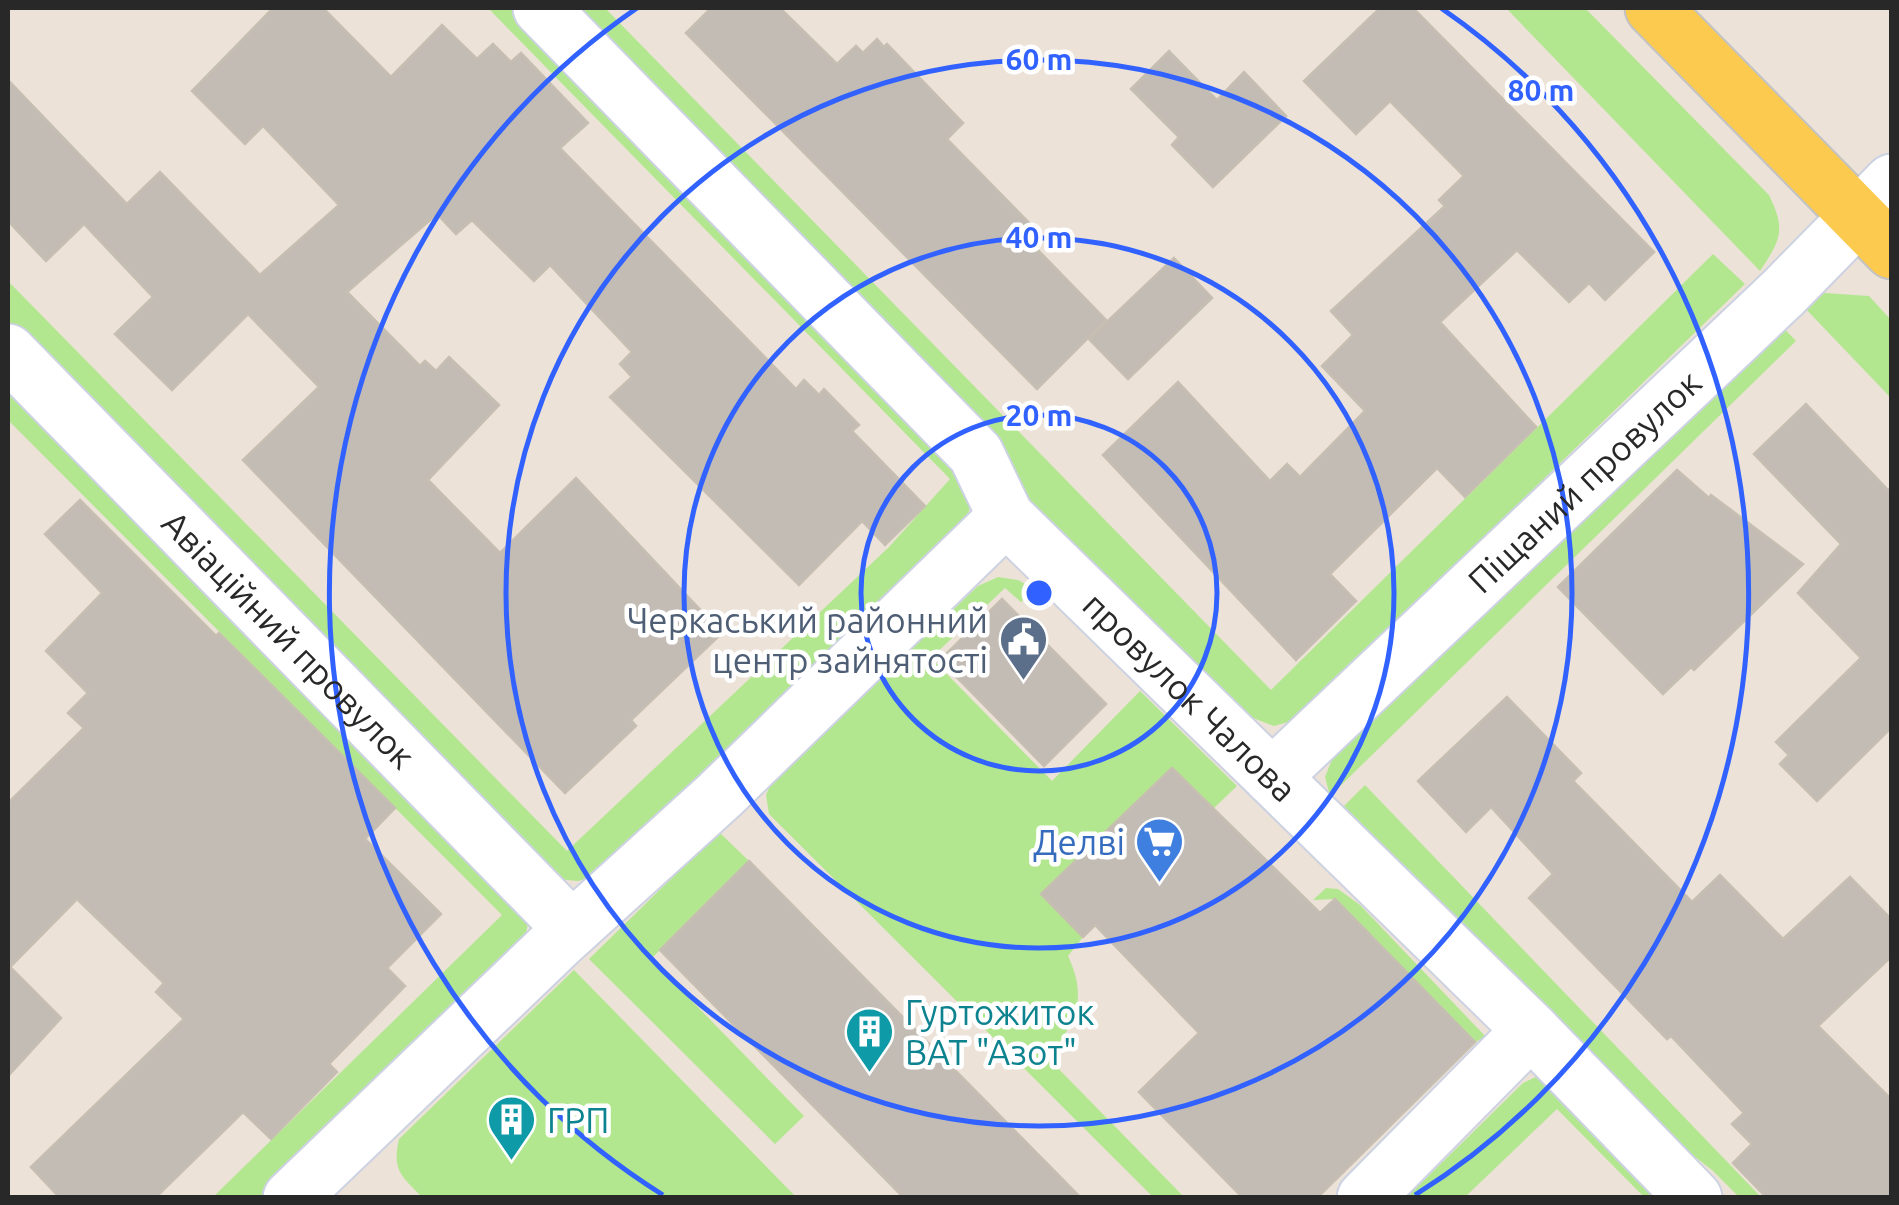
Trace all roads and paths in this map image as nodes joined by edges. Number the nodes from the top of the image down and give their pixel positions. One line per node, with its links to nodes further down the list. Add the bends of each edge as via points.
1 (541, 8): 5 (street, провулок Чалова, via 976,454)
2 (1653, 8): 3 (main road)
3 (1880, 216): 6 (street, Піщаний провулок, via 1783,294)
4 (8, 352): 7 (street, Авіаційний провулок)
5 (1006, 516): 6 (street, провулок Чалова); 7 (street, via 735,781)
6 (1272, 777): 8 (street, провулок Чалова)
7 (572, 929): 9 (street)
8 (1531, 1030): 10 (street); 11 (street, провулок Чалова)
9 (291, 1198)
10 (1365, 1198)
11 (1694, 1198)

